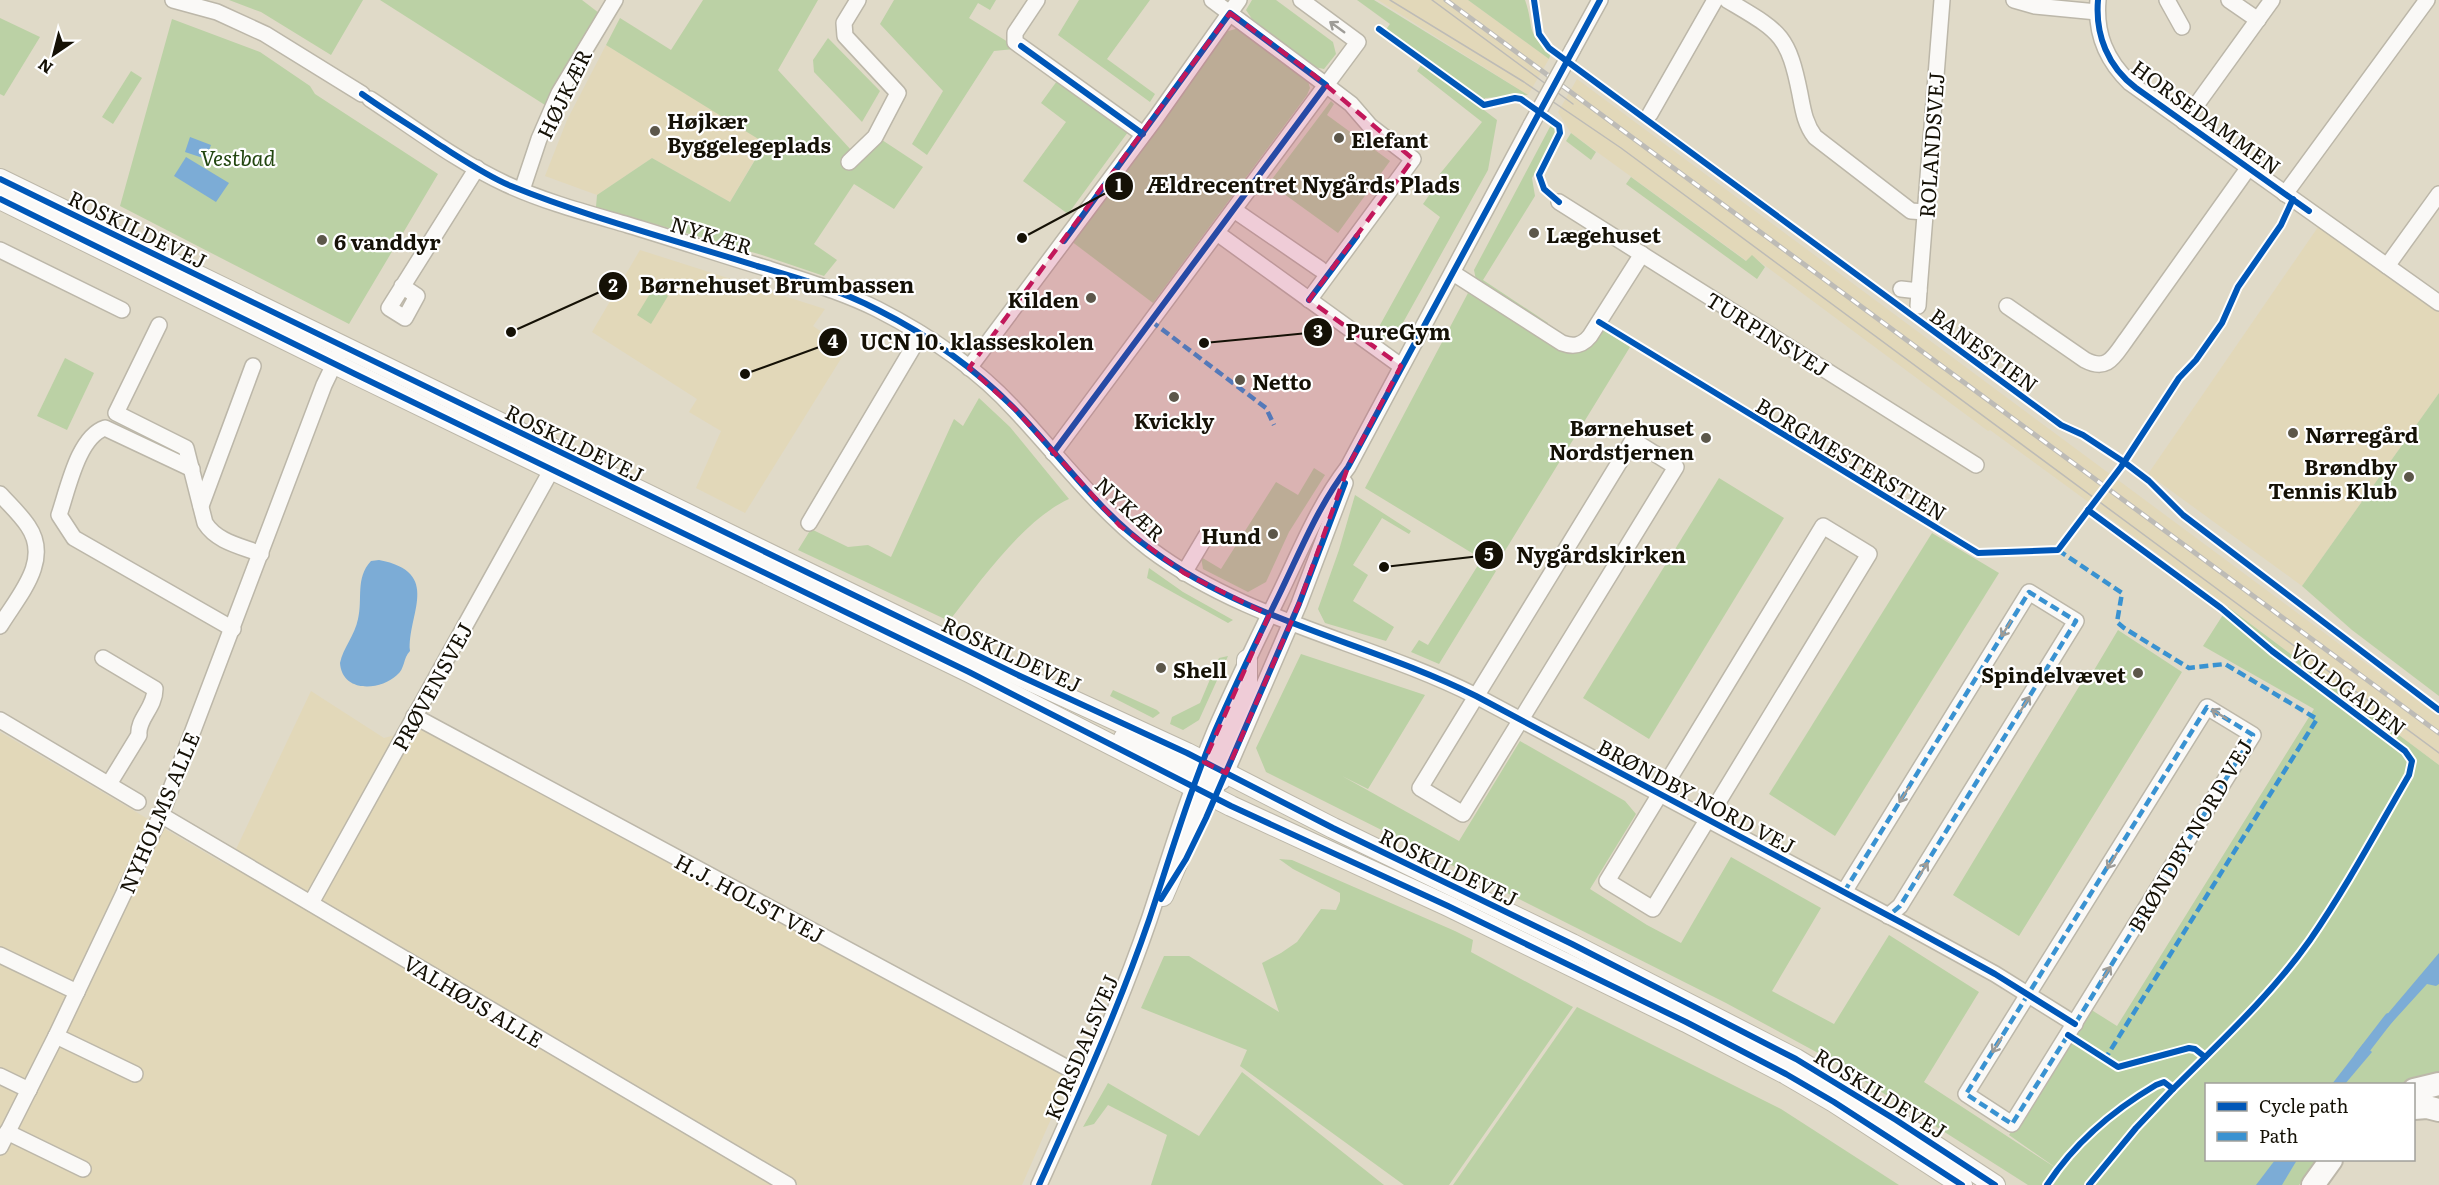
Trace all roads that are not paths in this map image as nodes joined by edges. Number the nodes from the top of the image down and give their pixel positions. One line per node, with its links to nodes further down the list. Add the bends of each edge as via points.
1 (173, 0): 27 (street, NYKÆR, via 217,12 265,34)
2 (615, 0): 29 (street, HØJKÆR, via 559,93)
3 (858, 0): 25 (street, via 844,23 845,36 898,93 875,137)
4 (1037, 0): 24 (street, via 1015,33 1015,42)
5 (1212, 0): 18 (street)
6 (1239, 0): 18 (street)
7 (1301, 0): 21 (street, one-way to 7, via 1358,42)
8 (1600, 0): 41 (street, bridge)
9 (1714, 0): 22 (street)
10 (1727, 0): 35 (street, via 1764,22 1784,41 1794,67 1804,119 1815,137 1911,211)
11 (1942, 0): 35 (street, ROLANDSVEJ)
12 (2014, 0): 17 (street, via 2035,6)
13 (2167, 0): 20 (street)
14 (2229, 0): 19 (street)
15 (2272, 0): 19 (street)
16 (2427, 0): 30 (street)
17 (2098, 6): 23 (street, HORSEDAMMEN, via 2101,39 2118,71)
18 (1230, 13): 21 (street); 24 (street)
19 (2258, 20): 23 (street)
20 (2182, 27)
21 (1326, 85): 34 (street); 44 (street, via 1413,159)
22 (1650, 114)
23 (2184, 122): 26 (street, HORSEDAMMEN)
24 (1143, 134): 53 (street)
25 (849, 162)
26 (2249, 167): 30 (street, HORSEDAMMEN); 46 (street, HORSEDAMMEN, via 2104,365 2085,360)
27 (477, 168): 29 (street, NYKÆR); 42 (street)
28 (0, 179): 50 (main road, ROSKILDEVEJ)
29 (522, 190): 49 (street, NYKÆR, via 846,295)
30 (2285, 194): 39 (street, HORSEDAMMEN)
31 (2439, 194): 39 (street)
32 (0, 199): 50 (main road, ROSKILDEVEJ)
33 (1559, 202): 38 (street, TURPINSVEJ)
34 (1234, 210): 36 (street); 40 (street)
35 (1925, 212): 43 (street, ROLANDSVEJ, via 1919,299)
36 (1217, 233): 44 (street); 54 (street)
37 (0, 250): 47 (street)
38 (1642, 254): 41 (street, via 1590,336 1575,345 1562,343); 55 (street, TURPINSVEJ)
39 (2387, 266): 45 (street, HORSEDAMMEN)
40 (1320, 269)
41 (1453, 273): 52 (street)
42 (402, 286)
43 (1901, 289)
44 (1309, 300): 52 (street)
45 (2439, 303)
46 (2007, 306)
47 (122, 310)
48 (159, 325): 57 (street, via 116,413 186,448)
49 (921, 334): 53 (street, NYKÆR); 61 (street)
50 (338, 355): 58 (main road, ROSKILDEVEJ); 63 (street, NYHOLMS ALLE); 75 (main road, ROSKILDEVEJ, via 1020,676)
51 (254, 366): 60 (street)
52 (1401, 366): 56 (street)
53 (969, 368): 54 (street, NYKÆR, via 1015,409)
54 (1053, 453): 64 (street, NYKÆR, via 1115,521)
55 (1976, 465)
56 (1348, 467): 65 (street, via 1304,542); 66 (street, KORSDALSVEJ)
57 (192, 469): 60 (street); 68 (street, via 105,428 96,431 82,448 59,515 74,538)
58 (552, 469): 72 (street, PRØVENSVEJ); 75 (main road, ROSKILDEVEJ, via 1058,717 1118,735)
59 (0, 494): 67 (street, via 28,526 37,556 34,570)
60 (201, 506): 63 (street, via 211,532)
61 (809, 523)
62 (1206, 536): 64 (street)
63 (261, 554): 68 (street, NYHOLMS ALLE)
64 (1184, 573): 65 (street, NYKÆR)
65 (1269, 615): 66 (street, NYKÆR); 70 (street)
66 (1290, 624): 71 (street, BRØNDBY NORD VEJ, via 1374,652); 75 (street, KORSDALSVEJ)
67 (0, 626)
68 (233, 629): 79 (street, NYHOLMS ALLE)
69 (103, 658): 76 (street, via 155,689 155,699 138,728 140,735)
70 (1247, 660): 75 (main road, via 1247,687)
71 (1476, 696): 74 (street, BRØNDBY NORD VEJ); 74 (street, via 1420,788 1463,814); 74 (street, via 1633,440 1676,466)
72 (414, 716): 83 (street, PRØVENSVEJ); 93 (street, H.J. HOLST VEJ)
73 (0, 720): 76 (street)
74 (1521, 720): 77 (street, BRØNDBY NORD VEJ)
75 (1209, 779): 82 (main road); 85 (street, KORSDALSVEJ, via 1169,853); 106 (main road, ROSKILDEVEJ, via 1448,906 1786,1074); 107 (main road, ROSKILDEVEJ, via 1279,814 1333,828 1796,1059)
76 (109, 784): 78 (street)
77 (1659, 794): 80 (street, BRØNDBY NORD VEJ); 80 (street, BRØNDBY NORD VEJ, via 1607,881 1653,909); 80 (street, BRØNDBY NORD VEJ, via 1823,526 1869,554)
78 (138, 802)
79 (161, 815): 83 (street, VALHØJS ALLE); 87 (street, NYHOLMS ALLE)
80 (1707, 819): 81 (street, BRØNDBY NORD VEJ)
81 (1844, 892): 84 (street, BRØNDBY NORD VEJ); 84 (street, one-way to 81, via 1900,906 2076,621 2029,592)
82 (1162, 896): 85 (street, KORSDALSVEJ)
83 (310, 903): 104 (street, VALHØJS ALLE)
84 (1888, 916): 88 (street, BRØNDBY NORD VEJ)
85 (1149, 920): 93 (street, KORSDALSVEJ)
86 (0, 956): 87 (street)
87 (77, 992): 90 (street, NYHOLMS ALLE)
88 (2028, 995): 89 (street, BRØNDBY NORD VEJ); 89 (street, BRØNDBY NORD VEJ, one-way to 89, via 1966,1094 2012,1124); 89 (street, BRØNDBY NORD VEJ, one-way to 88, via 2253,735 2207,707)
89 (2071, 1029)
90 (56, 1036): 91 (street); 95 (street, NYHOLMS ALLE)
91 (135, 1074)
92 (0, 1076): 95 (street)
93 (1086, 1078): 105 (street, KORSDALSVEJ)
94 (2439, 1084): 96 (highway)
95 (29, 1090): 99 (street, NYHOLMS ALLE)
96 (2415, 1090)
97 (2415, 1108): 98 (highway)
98 (2439, 1110)
99 (7, 1132): 100 (street, NYHOLMS ALLE); 103 (street)
100 (0, 1147)
101 (2330, 1161): 108 (highway)
102 (2345, 1161): 109 (highway)
103 (83, 1169)
104 (788, 1185)
105 (1039, 1185)
106 (1962, 1185)
107 (1995, 1185)
108 (2313, 1185)
109 (2328, 1185)

